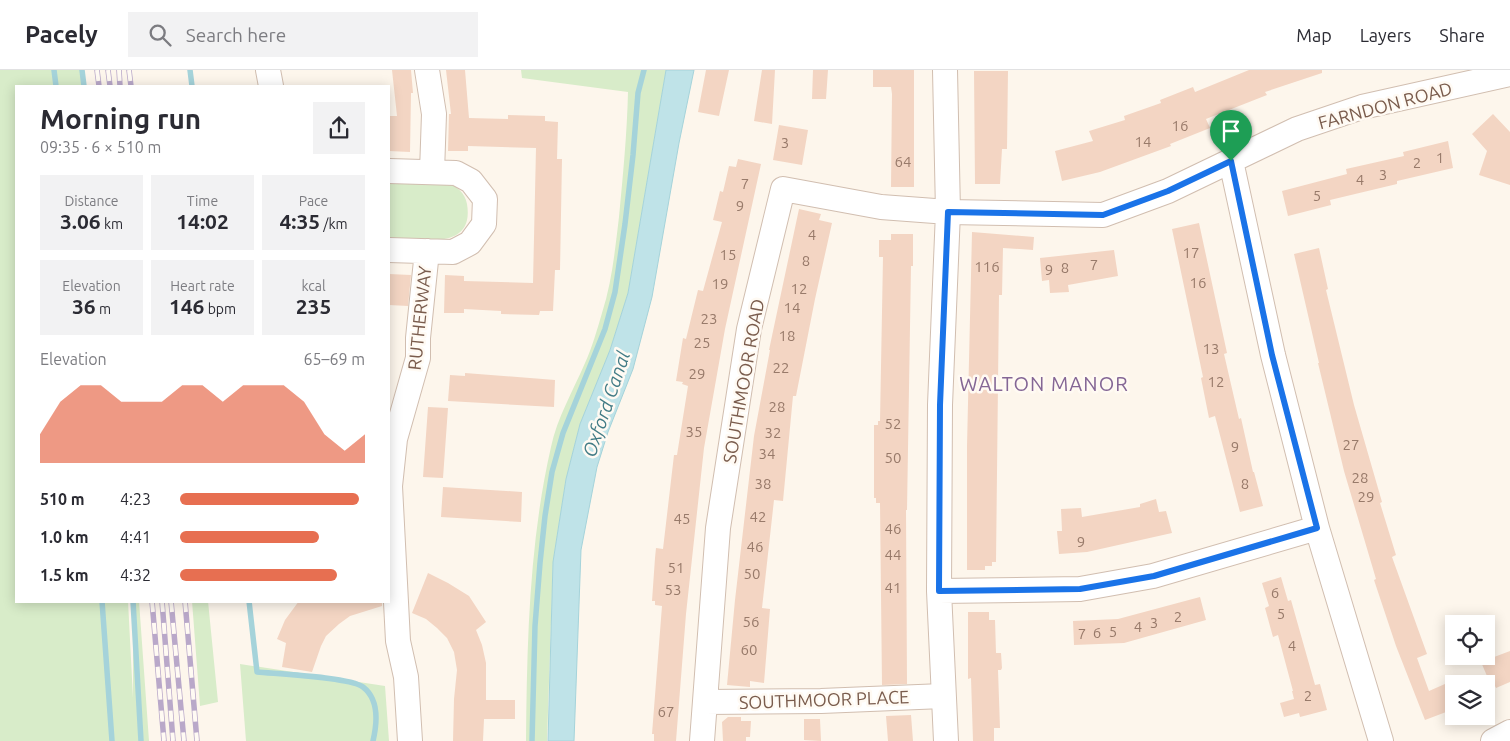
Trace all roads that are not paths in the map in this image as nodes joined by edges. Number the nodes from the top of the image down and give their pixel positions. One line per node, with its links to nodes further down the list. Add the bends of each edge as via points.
1 (268, 70): 5 (street)
2 (427, 70): 8 (street, via 434,114)
3 (945, 70): 9 (street)
4 (1510, 74): 6 (street, FARNDON ROAD, via 1362,107 1297,129)
5 (271, 85)
6 (1231, 161): 9 (street, FARNDON ROAD, via 1168,191 1103,215); 12 (street, via 1272,355)
7 (390, 171): 8 (street)
8 (432, 172): 11 (street, via 456,172 471,181 485,199 484,224 470,244 453,252)
9 (948, 212): 13 (street, via 940,405); 15 (street, SOUTHMOOR ROAD, via 881,207 782,189 749,329 718,528)
10 (390, 250): 11 (street)
11 (427, 251): 17 (street, RUTHERWAY, via 418,358 395,439 390,486 398,641 406,677)
12 (1317, 528): 13 (street, via 1154,576 1080,589); 20 (street)
13 (939, 591): 14 (street)
14 (943, 696): 15 (street, SOUTHMOOR PLACE); 19 (street)
15 (704, 702): 18 (street, SOUTHMOOR ROAD)
16 (1510, 732): 21 (street)
17 (410, 741)
18 (702, 741)
19 (946, 741)
20 (1381, 741)
21 (1493, 741)

